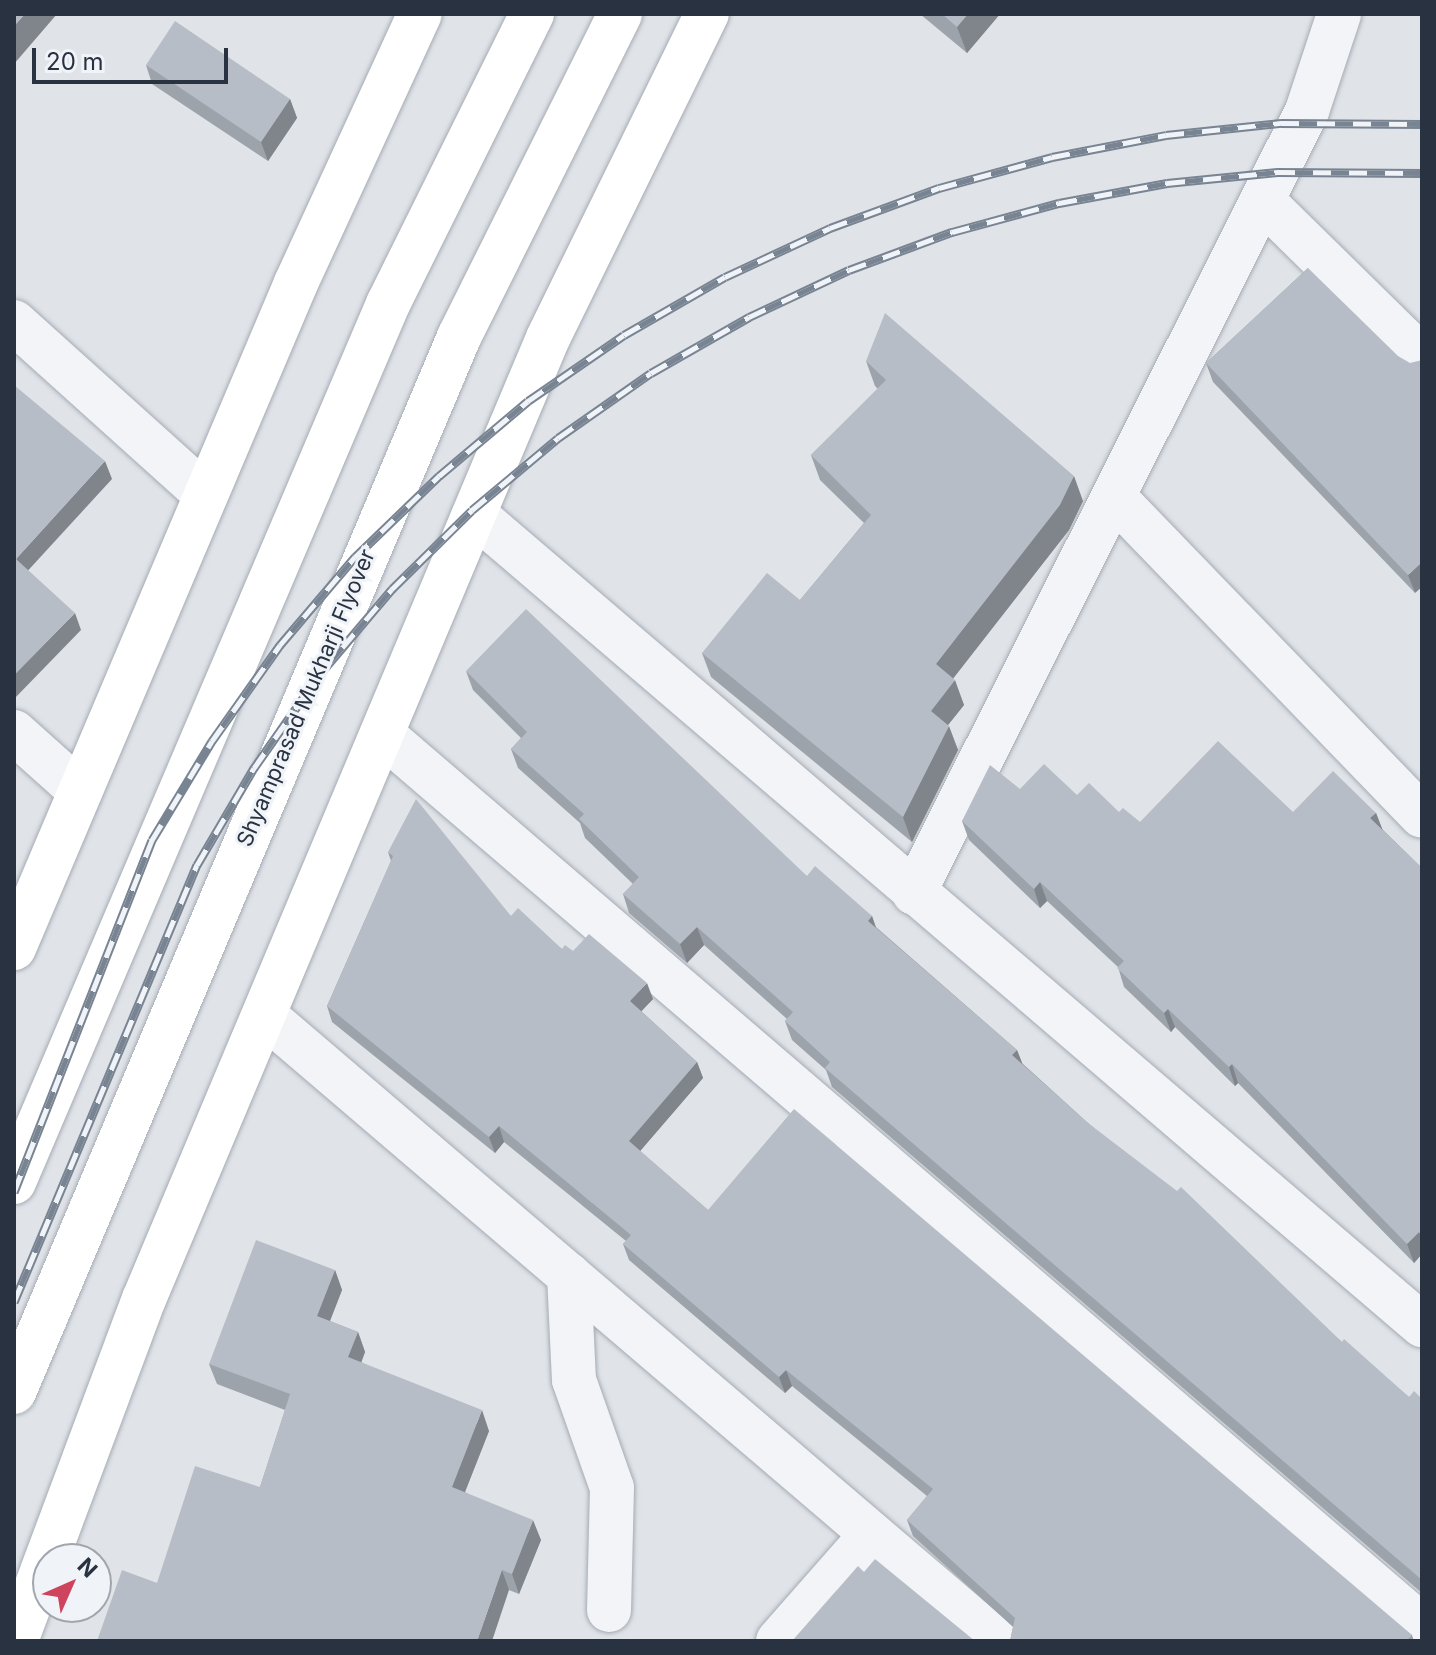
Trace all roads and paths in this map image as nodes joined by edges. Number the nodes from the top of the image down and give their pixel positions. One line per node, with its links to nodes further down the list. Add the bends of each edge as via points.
1 (420, 14): 9 (street)
2 (532, 14): 19 (street, via 388,304)
3 (620, 14): 22 (street, Shyamprasad Mukharji Flyover, via 459,337)
4 (707, 14): 11 (street, via 548,338)
5 (1339, 14): 6 (street, via 1307,111)
6 (1263, 201): 8 (street); 10 (street)
7 (14, 322): 9 (street)
8 (1422, 357)
9 (206, 495): 14 (street)
10 (1114, 497): 15 (street); 16 (street)
11 (474, 514): 13 (street); 16 (street)
12 (14, 732): 14 (street)
13 (382, 734): 18 (street); 25 (street)
14 (80, 791): 17 (street)
15 (1419, 808)
16 (914, 893): 21 (street)
17 (14, 948)
18 (264, 1015): 20 (street); 26 (street, via 144,1299)
19 (14, 1182)
20 (569, 1275): 23 (street); 24 (street, via 574,1380 612,1488)
21 (1422, 1325)
22 (14, 1392)
23 (872, 1534): 27 (street); 28 (street)
24 (609, 1610)
25 (1422, 1626)
26 (16, 1641)
27 (778, 1641)
28 (997, 1641)

